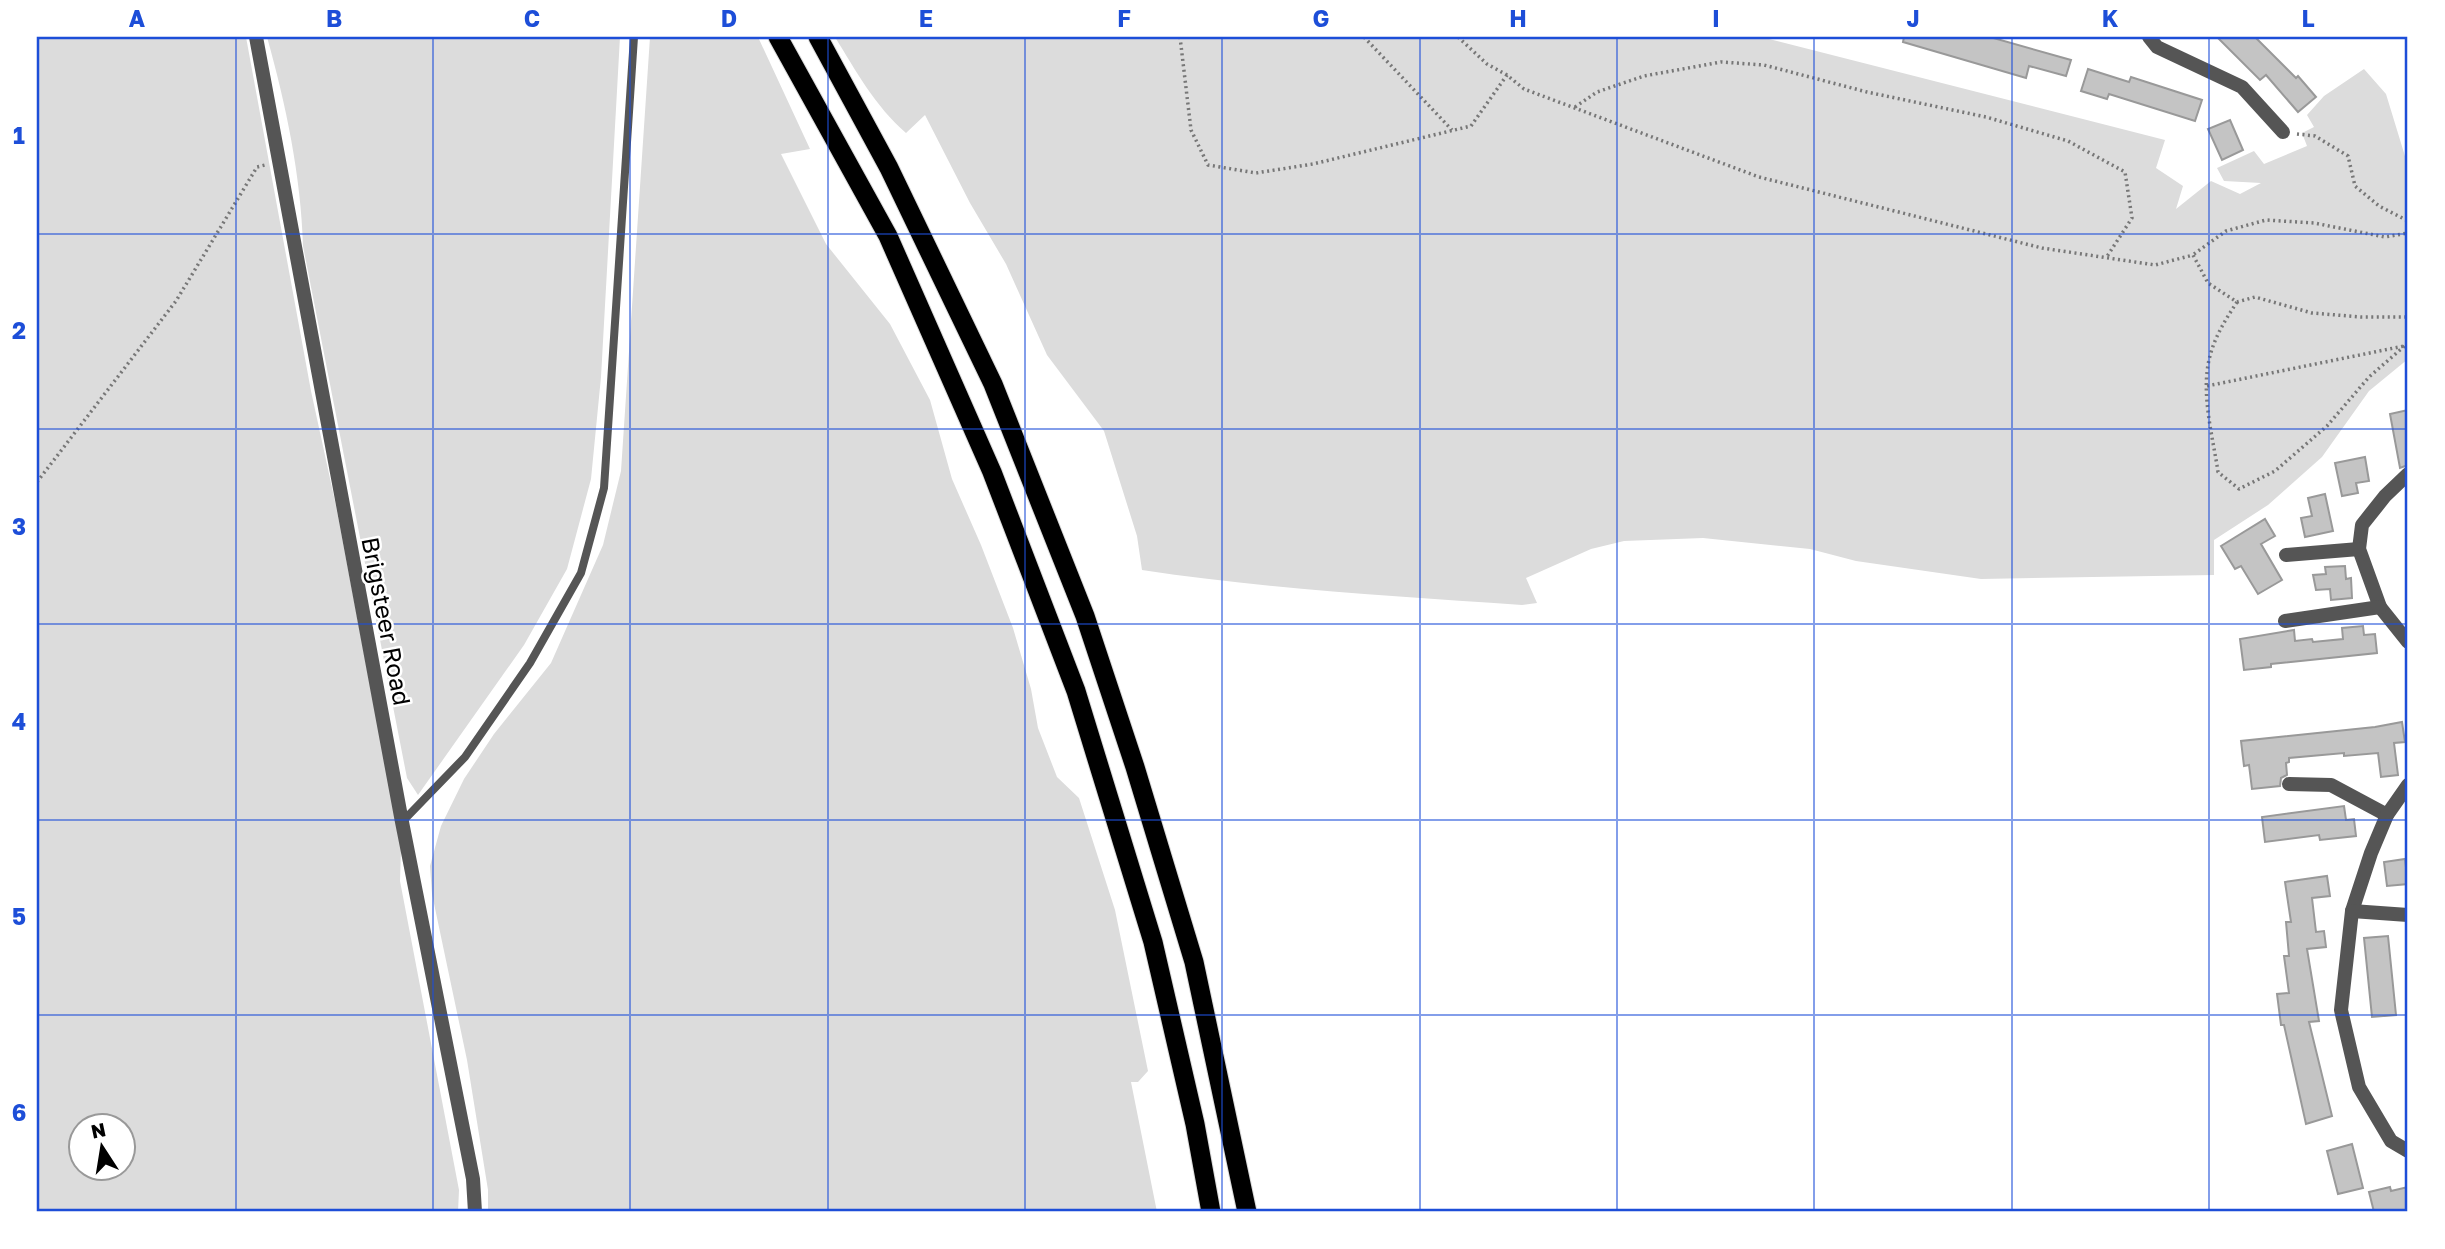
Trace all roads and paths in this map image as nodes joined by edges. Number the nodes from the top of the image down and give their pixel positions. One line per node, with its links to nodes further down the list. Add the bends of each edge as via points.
1 (256, 37): 13 (street, Brigsteer Road)
2 (634, 37): 32 (lane, via 604,488 581,573 530,663 465,757)
3 (778, 37): 37 (highway, via 888,236 992,472 1076,691 1153,942)
4 (818, 37): 38 (highway, via 889,168 993,384 1086,616 1194,962)
5 (1180, 37): 11 (path, via 1191,130 1208,165 1256,173)
6 (1364, 37): 11 (path)
7 (1458, 37): 9 (path, via 1487,64)
8 (2149, 37): 12 (street, via 2157,47 2242,88)
9 (1507, 75): 10 (path, via 1524,89); 11 (path, via 1471,126)
10 (1575, 107): 17 (path, via 1759,177 2042,248); 17 (path, via 1597,92 1644,76 1721,62 1764,65 1986,117 2068,141 2125,172 2132,218)
11 (1452, 130)
12 (2283, 132): 14 (path, via 2315,136 2348,156 2355,186)
13 (278, 160): 23 (path, via 257,167 176,301); 32 (street, Brigsteer Road)
14 (2408, 222)
15 (2408, 233): 16 (path, via 2385,237 2314,223 2266,220 2226,231)
16 (2193, 255): 17 (path, via 2155,265); 18 (path, via 2208,283)
17 (2106, 258)
18 (2237, 302): 19 (path, via 2255,297 2312,313); 21 (path, via 2220,328 2209,358)
19 (2408, 317)
20 (2407, 344): 21 (path); 21 (path, via 2275,471 2239,489 2218,472)
21 (2207, 386)
22 (2408, 474): 24 (street, via 2362,525)
23 (37, 482)
24 (2359, 549): 25 (street); 26 (street)
25 (2286, 555)
26 (2380, 607): 27 (street); 28 (street)
27 (2285, 621)
28 (2408, 642)
29 (2289, 784): 31 (street, via 2331,785)
30 (2408, 785): 31 (street)
31 (2387, 815): 33 (street)
32 (402, 822): 36 (street, Brigsteer Road, via 474,1179)
33 (2352, 911): 34 (street); 35 (street, via 2340,1010 2359,1087 2391,1140)
34 (2408, 915)
35 (2408, 1151)
36 (475, 1212)
37 (1212, 1212)
38 (1247, 1212)

